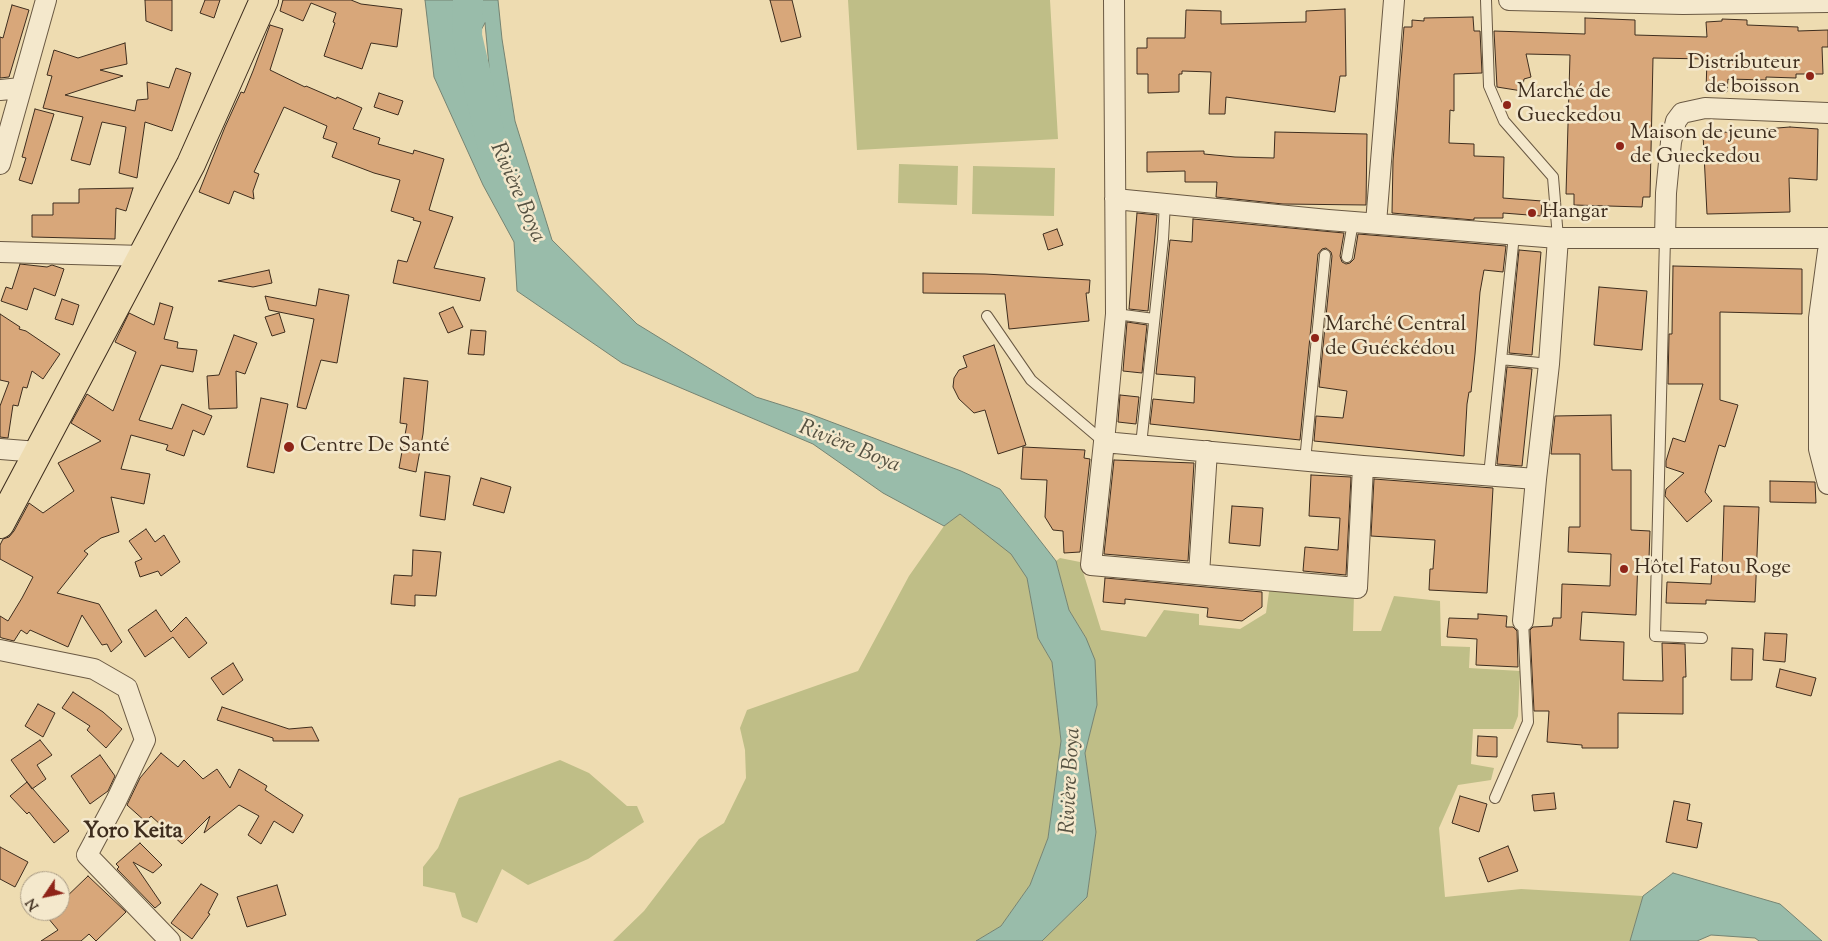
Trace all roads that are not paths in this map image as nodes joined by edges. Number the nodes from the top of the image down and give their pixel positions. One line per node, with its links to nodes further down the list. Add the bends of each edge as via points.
1 (46, 0): 9 (street)
2 (264, 0): 24 (highway, via 191,164)
3 (1114, 0): 13 (street)
4 (1394, 0): 16 (street)
5 (1486, 0): 18 (lane, via 1489,86 1504,121 1553,177)
6 (1509, 0): 7 (street)
7 (1683, 2): 8 (street)
8 (1828, 2)
9 (21, 88): 10 (street); 12 (street)
10 (0, 90)
11 (1828, 112): 19 (street, via 1705,108 1682,113 1676,121 1671,142)
12 (0, 164)
13 (1115, 199): 14 (street); 26 (street)
14 (1165, 203): 15 (street); 28 (lane)
15 (1353, 222): 16 (street); 25 (lane)
16 (1376, 223): 17 (street)
17 (1514, 234): 18 (street); 29 (lane)
18 (1558, 238): 19 (street); 30 (street)
19 (1665, 238): 20 (street); 44 (lane, via 1655,636)
20 (1828, 238)
21 (1828, 251): 40 (street, via 1819,318 1819,449)
22 (0, 252): 24 (street)
23 (1325, 255): 36 (lane)
24 (143, 256): 34 (highway)
25 (1347, 257)
26 (1116, 314): 28 (lane); 31 (street)
27 (987, 316): 31 (lane, via 1031,380)
28 (1154, 319): 32 (lane)
29 (1501, 359): 30 (lane); 38 (lane)
30 (1549, 364): 39 (street)
31 (1104, 442): 32 (street); 42 (street, via 1090,565)
32 (1141, 445): 35 (street)
33 (0, 449): 34 (street)
34 (38, 452): 41 (highway)
35 (1207, 452): 36 (street); 42 (street)
36 (1305, 460): 37 (street)
37 (1363, 466): 38 (street); 42 (street, via 1358,588)
38 (1489, 474): 39 (street)
39 (1536, 479): 43 (street)
40 (1828, 484)
41 (0, 524)
42 (1199, 574)
43 (1523, 621): 46 (lane, via 1528,722)
44 (1702, 638)
45 (0, 650): 47 (street, via 94,669 127,688 145,740 87,855)
46 (1495, 798)
47 (170, 941)

